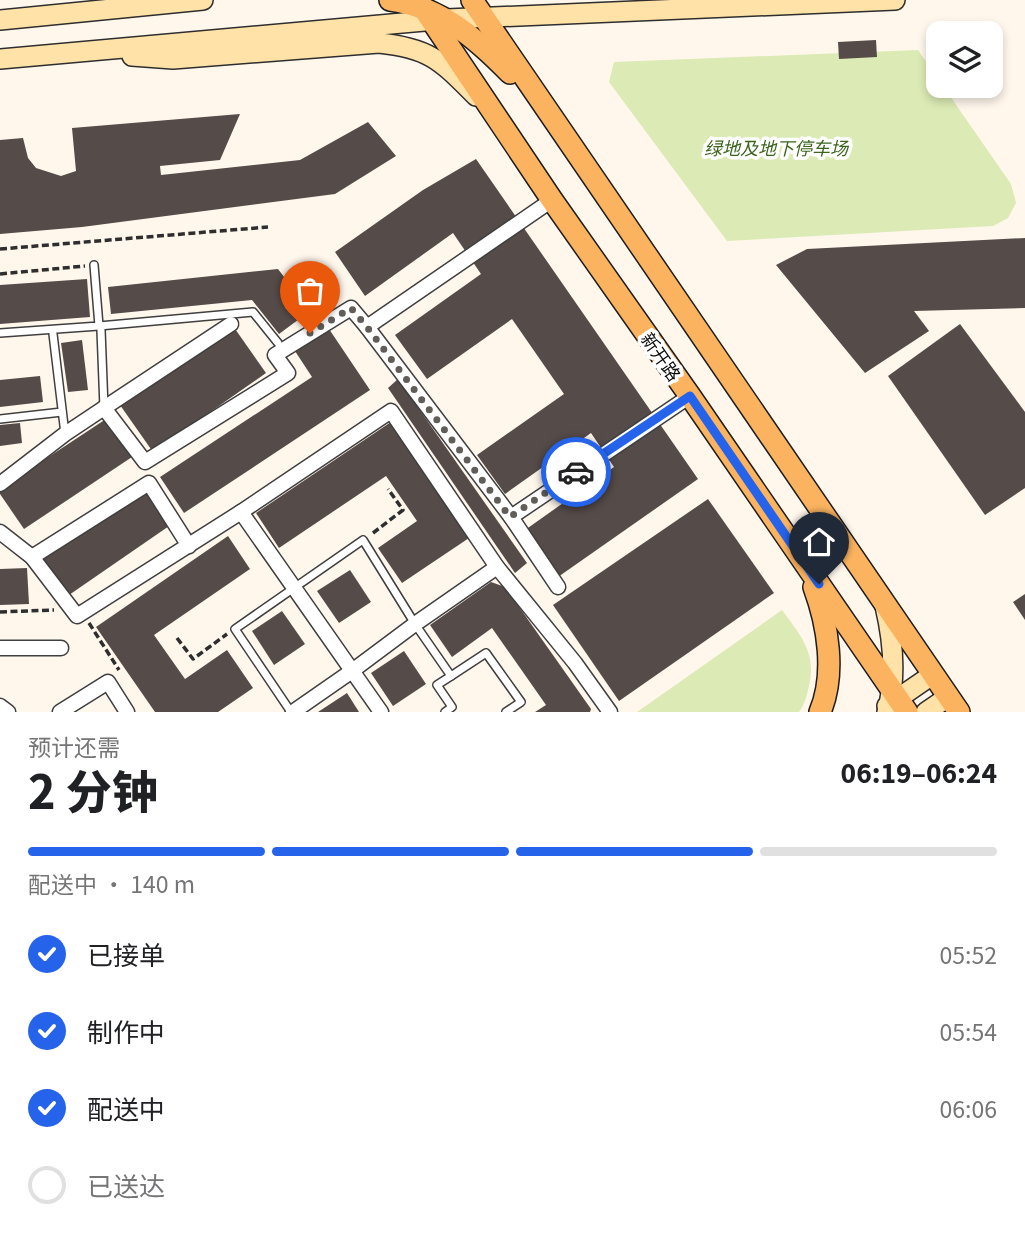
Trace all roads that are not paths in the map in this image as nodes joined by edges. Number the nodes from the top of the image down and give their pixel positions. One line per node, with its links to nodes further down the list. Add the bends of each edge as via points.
1 (203, 0): 6 (main road)
2 (390, 0): 5 (main road)
3 (885, 0): 4 (main road)
4 (477, 9): 5 (main road); 9 (main road)
5 (430, 12): 7 (main road); 9 (main road, via 472,37); 10 (main road, 新开路)
6 (0, 20)
7 (93, 50): 8 (main road); 10 (main road, via 173,59 379,43 404,46 443,64)
8 (0, 59)
9 (542, 103): 34 (main road)
10 (498, 119): 11 (main road, 新开路)
11 (552, 200): 14 (street); 19 (main road, 新开路)
12 (94, 265): 15 (lane)
13 (231, 324): 20 (street)
14 (367, 327): 20 (street, via 351,308 275,355 288,373 145,462); 26 (street)
15 (100, 328): 16 (lane); 18 (lane, via 253,312); 20 (lane)
16 (0, 333)
17 (53, 334): 21 (lane)
18 (278, 343)
19 (690, 396): 26 (street); 30 (main road, 新开路)
20 (104, 408): 23 (street)
21 (62, 412): 22 (lane); 23 (lane)
22 (0, 419)
23 (65, 434): 24 (street)
24 (0, 484)
25 (241, 512): 28 (street); 31 (street, via 391,411); 33 (street)
26 (510, 517): 32 (street)
27 (0, 531): 29 (street)
28 (189, 546): 29 (street, via 77,611); 29 (street, via 149,484)
29 (33, 557)
30 (804, 562): 41 (main road, 新开路); 52 (main road, via 821,610 828,650 827,688)
31 (497, 567): 35 (street); 51 (street)
32 (558, 587)
33 (295, 588): 35 (lane, via 363,540); 38 (street); 48 (lane, via 235,629)
34 (885, 606): 39 (main road); 41 (main road, via 892,643)
35 (415, 624): 38 (street); 40 (lane)
36 (0, 648): 37 (street)
37 (61, 648)
38 (352, 671): 48 (street); 49 (street)
39 (932, 674): 41 (main road); 42 (main road)
40 (451, 676): 44 (lane, via 437,685); 50 (lane, via 486,653 522,702)
41 (892, 705)
42 (953, 705): 53 (main road)
43 (0, 706): 45 (street)
44 (451, 710)
45 (8, 712)
46 (60, 712): 47 (street, via 108,682)
47 (127, 712)
48 (292, 712)
49 (381, 712)
50 (506, 712)
51 (610, 712)
52 (820, 712)
53 (926, 712)

